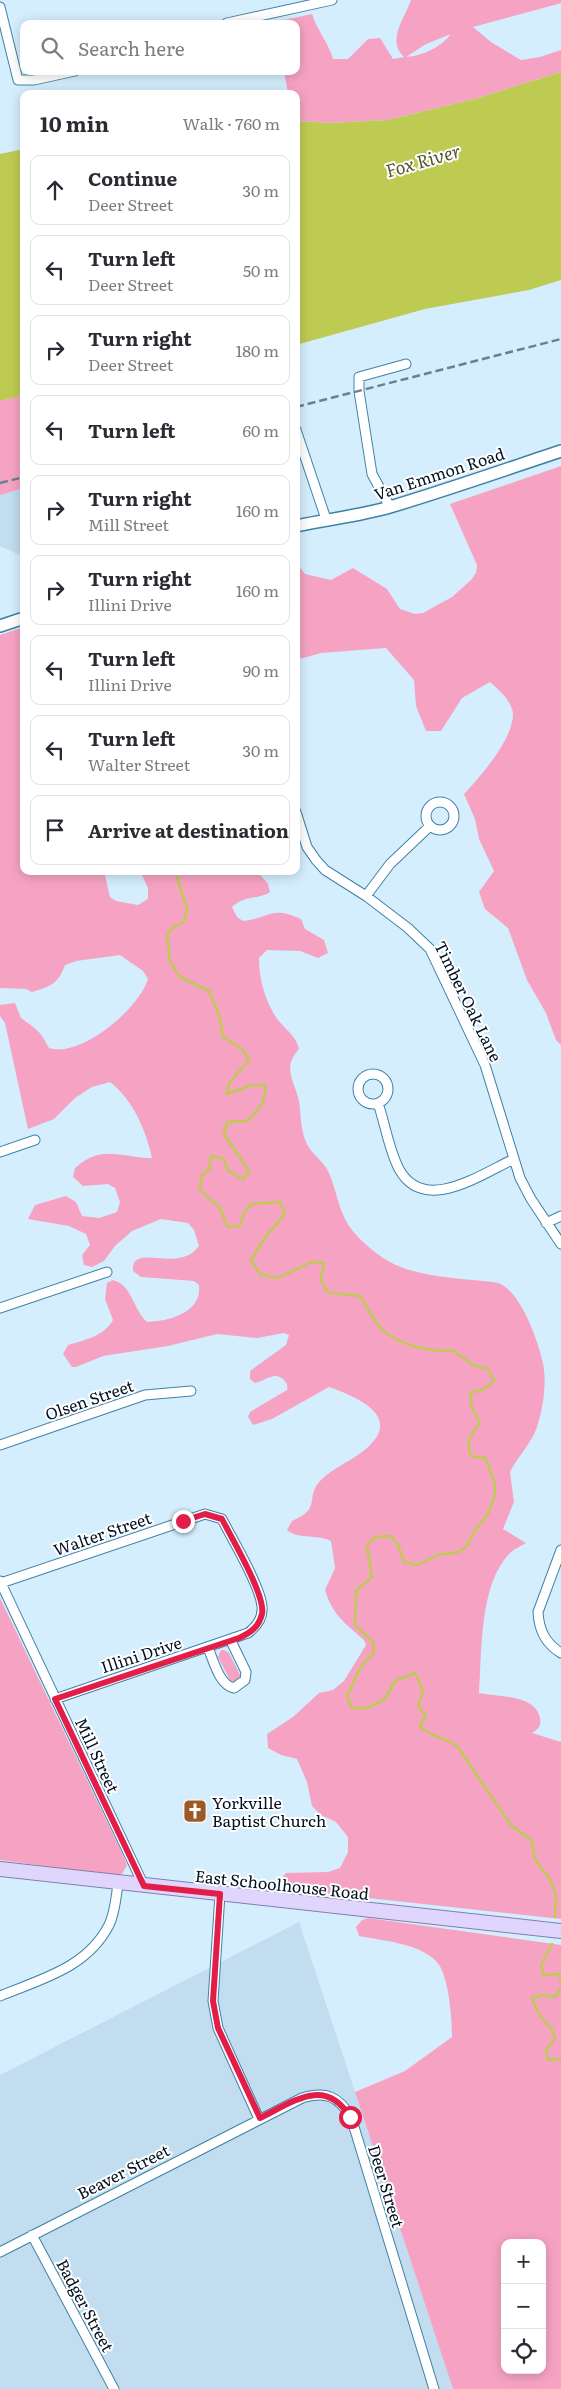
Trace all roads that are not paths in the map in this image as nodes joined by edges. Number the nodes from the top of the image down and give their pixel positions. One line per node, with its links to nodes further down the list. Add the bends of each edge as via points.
1 (332, 0): 2 (street)
2 (312, 2): 4 (street)
3 (0, 7): 5 (street, via 18,80)
4 (238, 20)
5 (57, 75)
6 (406, 364): 9 (street, via 359,377 372,474)
7 (300, 442): 10 (street)
8 (561, 451): 9 (street, Van Emmon Road)
9 (390, 507): 10 (street, Van Emmon Road)
10 (326, 519): 11 (street, Van Emmon Road)
11 (300, 525)
12 (20, 619): 13 (street)
13 (0, 626)
14 (300, 825): 16 (street, Timber Oak Lane, via 307,847 316,860)
15 (430, 826): 16 (street, via 390,864)
16 (366, 896): 20 (street, Timber Oak Lane, via 420,937 430,949 485,1065)
17 (378, 1104): 20 (street, via 399,1168 409,1182 429,1191 448,1190)
18 (36, 1140): 19 (street)
19 (0, 1152)
20 (514, 1159): 22 (street, Timber Oak Lane, via 520,1178)
21 (561, 1216): 22 (street)
22 (546, 1223): 23 (street, Timber Oak Lane)
23 (561, 1244)
24 (107, 1272): 25 (street)
25 (0, 1308)
26 (191, 1391): 27 (street, Olsen Street, via 146,1395)
27 (0, 1445)
28 (213, 1515): 30 (street, Walter Street, via 205,1514); 31 (street, Illini Drive, via 222,1519 263,1607 255,1628)
29 (561, 1550): 33 (street, via 538,1612 538,1622 547,1642)
30 (0, 1582): 34 (street, Mill Street)
31 (231, 1641): 32 (street, Illini Drive); 32 (street, via 246,1672 245,1680 234,1688 223,1681)
32 (208, 1648): 34 (street, Illini Drive)
33 (561, 1653)
34 (55, 1699): 37 (street, Mill Street)
35 (0, 1869): 36 (main road, East Schoolhouse Road)
36 (118, 1884): 37 (main road, East Schoolhouse Road); 40 (street, via 110,1923 83,1959)
37 (144, 1886): 38 (main road, East Schoolhouse Road)
38 (220, 1894): 39 (main road, East Schoolhouse Road); 41 (street, via 213,2001 218,2028)
39 (561, 1931)
40 (0, 1996)
41 (260, 2118): 42 (street, Beaver Street); 45 (street, Deer Street, via 317,2094 332,2097 343,2105 350,2117)
42 (32, 2235): 43 (street, Beaver Street); 44 (street, Badger Street)
43 (0, 2252)
44 (114, 2389)
45 (434, 2389)

